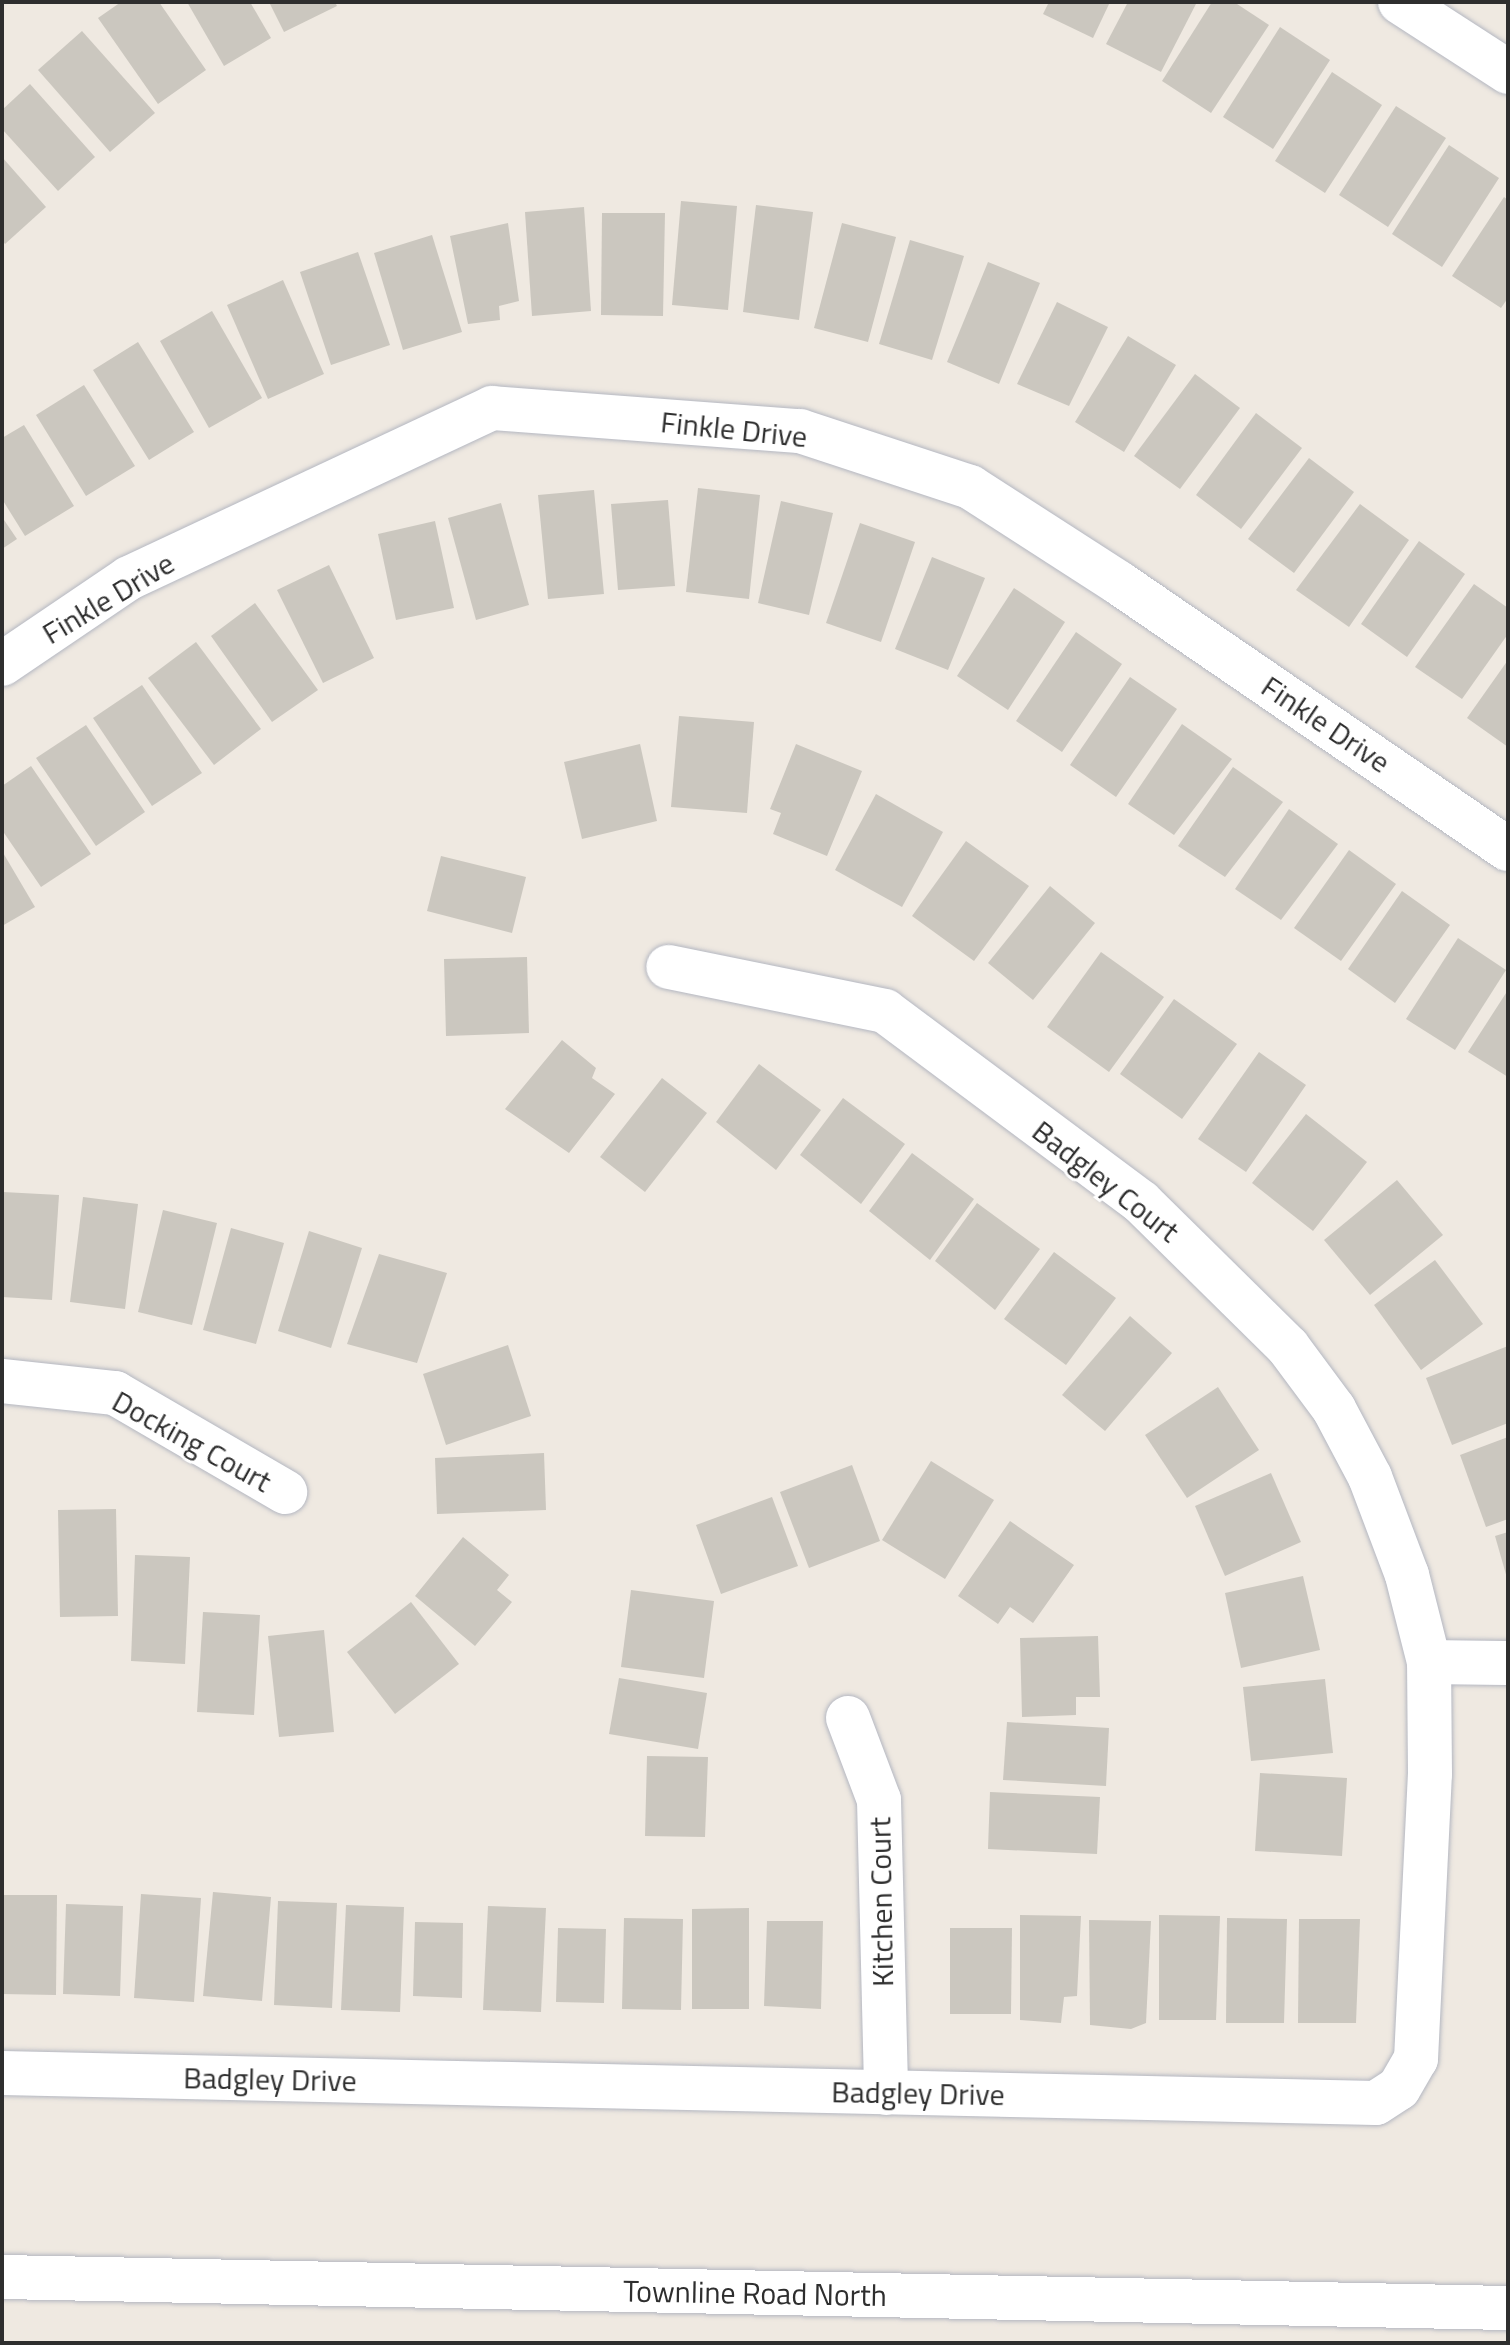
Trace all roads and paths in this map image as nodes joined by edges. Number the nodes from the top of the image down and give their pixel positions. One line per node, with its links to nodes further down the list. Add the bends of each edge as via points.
1 (1400, 2): 2 (street)
2 (1508, 72)
3 (2, 664): 4 (street, Finkle Drive, via 129,578 492,408 800,431 970,487)
4 (1508, 849)
5 (668, 967): 8 (street, Badgley Court, via 885,1011 1141,1202 1288,1347 1334,1409 1370,1477 1407,1575)
6 (2, 1381): 7 (street, Docking Court, via 115,1393)
7 (285, 1492)
8 (1429, 1662): 9 (street); 12 (street, Badgley Drive, via 1430,1774 1416,2059 1399,2088 1376,2103)
9 (1508, 1663)
10 (848, 1718): 12 (street, Kitchen Court, via 879,1800)
11 (2, 2073): 12 (street, Badgley Drive)
12 (886, 2093)
13 (2, 2277): 14 (street, Townline Road North)
14 (1508, 2308)

